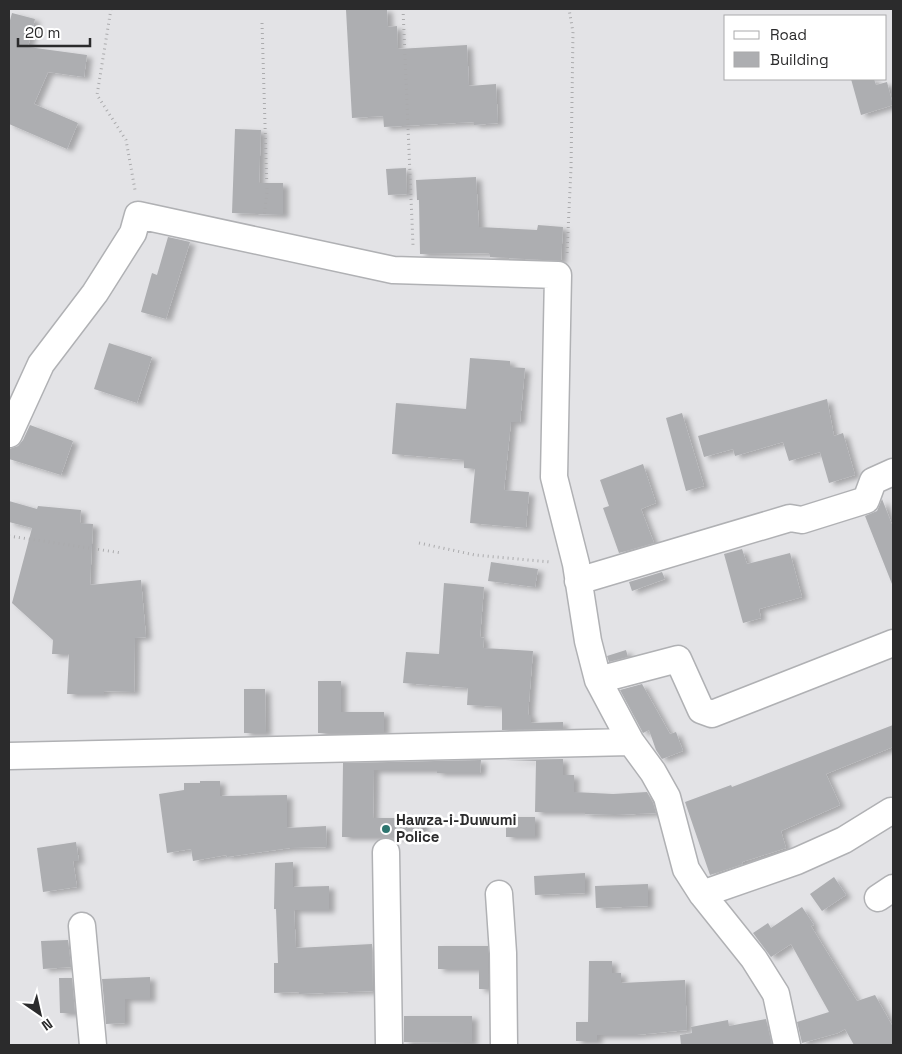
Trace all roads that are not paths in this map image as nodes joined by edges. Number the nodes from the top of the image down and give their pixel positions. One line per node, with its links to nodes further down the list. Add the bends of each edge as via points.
1 (10, 428): 3 (lane, via 41,364 100,285 133,233 138,215 393,270 558,275 554,477)
2 (893, 472): 3 (lane, via 873,481 866,500 802,520 790,518)
3 (577, 573): 5 (lane)
4 (893, 643): 5 (lane, via 712,714 701,710 678,659)
5 (598, 680): 6 (lane)
6 (631, 742): 7 (lane); 11 (lane, via 666,797 686,869)
7 (9, 756)
8 (891, 811): 11 (lane, via 844,840 797,861)
9 (386, 852): 14 (lane)
10 (499, 894): 15 (lane)
11 (702, 894): 16 (lane, via 754,959 776,994)
12 (82, 926): 13 (lane)
13 (93, 1045)
14 (389, 1045)
15 (504, 1045)
16 (787, 1045)

